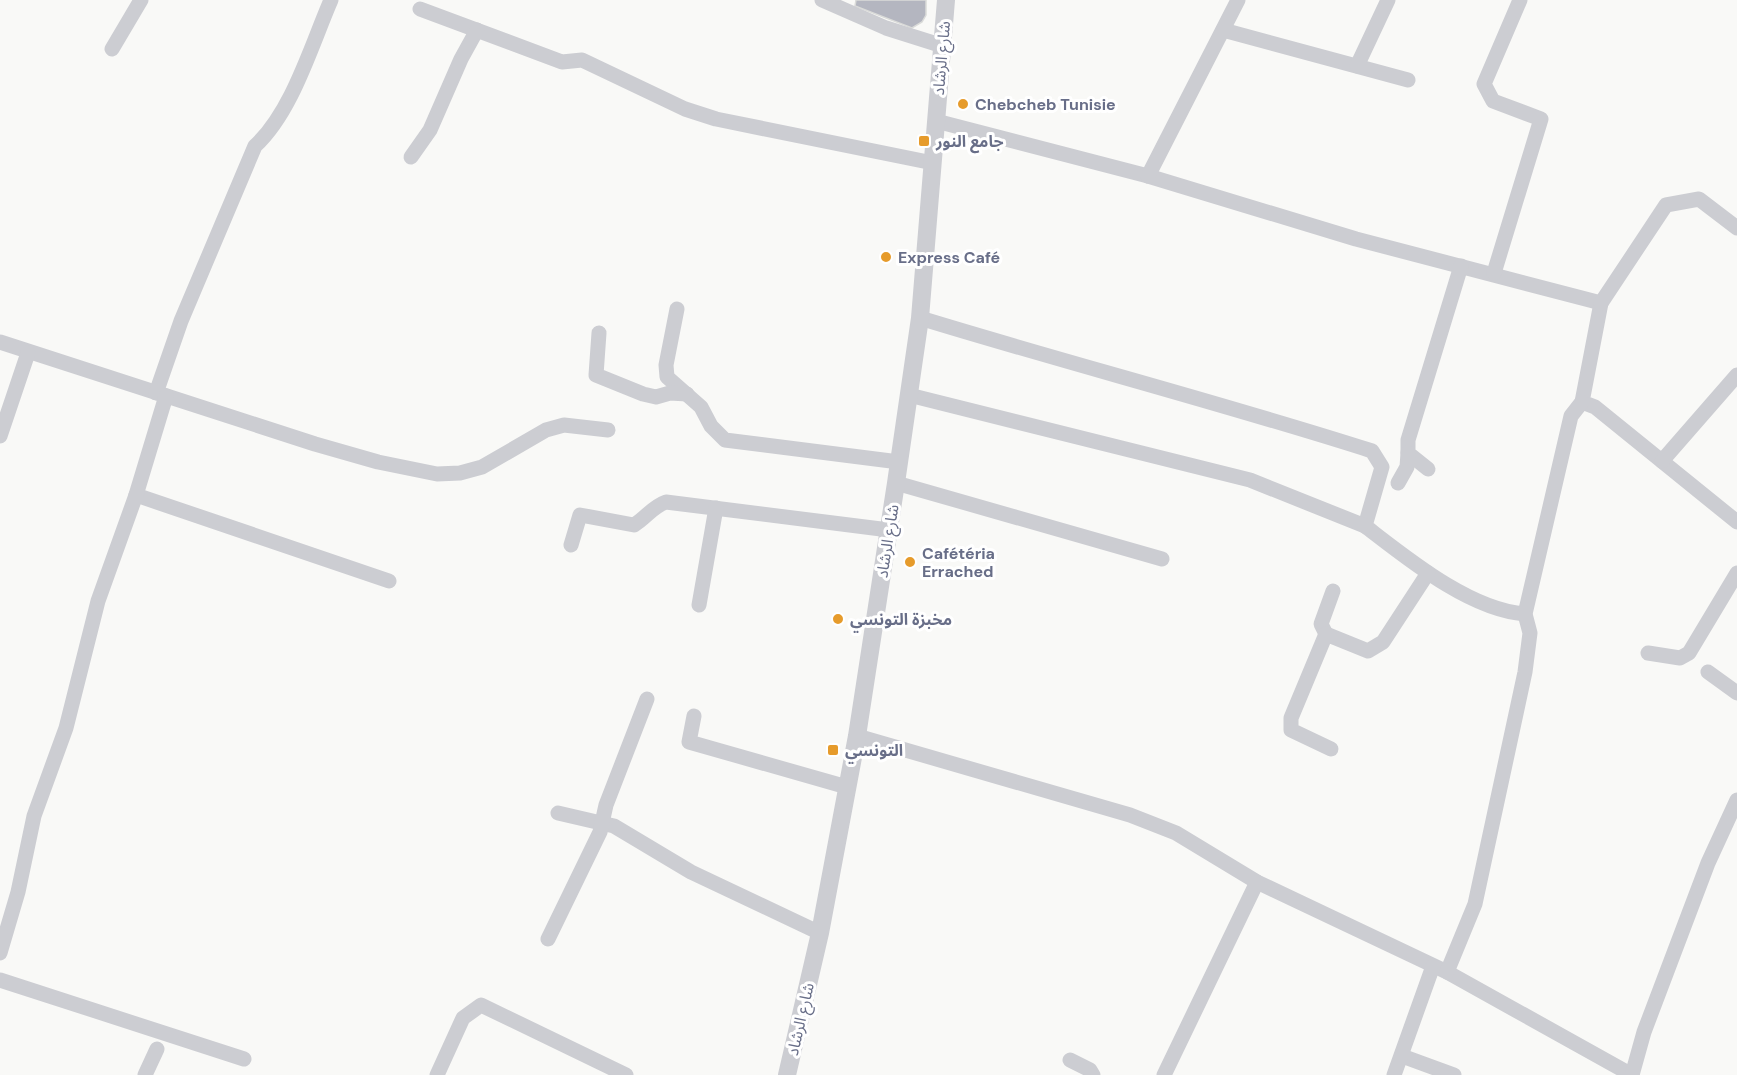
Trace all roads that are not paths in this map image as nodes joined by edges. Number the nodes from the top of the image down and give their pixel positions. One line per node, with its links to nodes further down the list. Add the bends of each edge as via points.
1 (141, 0): 12 (street)
2 (331, 0): 29 (street, via 270,131 255,146 181,321)
3 (822, 0): 11 (street, via 886,28)
4 (946, 0): 11 (street, شارع الرشاد)
5 (1238, 0): 10 (street)
6 (1388, 0): 13 (street)
7 (1520, 0): 21 (street, via 1484,84 1493,100 1541,119)
8 (420, 9): 9 (street)
9 (477, 30): 16 (street, via 430,130); 17 (street, via 562,62 582,60 685,109 716,119)
10 (1223, 30): 13 (street); 18 (street)
11 (943, 46): 15 (street, شارع الرشاد)
12 (112, 49)
13 (1357, 66): 14 (street)
14 (1408, 80)
15 (936, 122): 17 (street, شارع الرشاد); 18 (street)
16 (411, 157)
17 (933, 163): 24 (street, شارع الرشاد)
18 (1148, 176): 20 (street, via 1356,239)
19 (1737, 228): 22 (street, via 1699,199 1666,205)
20 (1461, 266): 21 (street); 35 (street, via 1408,440)
21 (1494, 273): 22 (street)
22 (1601, 303): 32 (street)
23 (677, 309): 30 (street, via 667,377)
24 (920, 318): 31 (street, شارع الرشاد); 44 (street, via 1372,451 1382,467)
25 (599, 333): 30 (street, via 596,375 656,397 669,393)
26 (0, 342): 27 (street)
27 (28, 352): 29 (street); 34 (street)
28 (1737, 375): 36 (street)
29 (161, 395): 33 (street, via 315,444 437,474 482,467 546,430 564,425); 41 (street)
30 (690, 395): 37 (street, via 725,440)
31 (909, 395): 37 (street, شارع الرشاد); 44 (street, via 1250,480)
32 (1582, 402): 36 (street, via 1595,407); 53 (street, via 1571,416)
33 (608, 430)
34 (0, 436)
35 (1408, 453): 38 (street); 40 (street, via 1407,467)
36 (1662, 461): 43 (street)
37 (899, 462): 39 (street, شارع الرشاد)
38 (1428, 469)
39 (896, 483): 45 (street, شارع الرشاد); 47 (street)
40 (1398, 483)
41 (135, 495): 50 (street); 69 (street, via 98,601 66,728 34,816)
42 (716, 508): 45 (street); 46 (street, via 666,502 653,507 634,525 580,515); 52 (street)
43 (1737, 522)
44 (1365, 526): 48 (street)
45 (889, 530): 60 (street, شارع الرشاد)
46 (571, 545)
47 (1162, 559)
48 (1428, 573): 53 (street, via 1503,612); 54 (street, via 1383,642 1368,651)
49 (1737, 573): 55 (street, via 1689,653 1680,658)
50 (389, 581)
51 (1333, 591): 54 (street, via 1322,624)
52 (699, 605)
53 (1525, 614): 70 (street, via 1530,633 1525,672 1476,904)
54 (1326, 634): 61 (street, via 1291,718 1291,730)
55 (1648, 653)
56 (1708, 672): 57 (street)
57 (1737, 693)
58 (646, 699): 65 (street, via 606,805)
59 (694, 716): 62 (street, via 689,742)
60 (857, 736): 62 (street, شارع الرشاد); 66 (street, via 1130,815 1176,833)
61 (1331, 749)
62 (848, 787): 67 (street, شارع الرشاد)
63 (1737, 800): 84 (street, via 1708,862 1644,1032)
64 (558, 813): 65 (street)
65 (604, 823): 67 (street, via 691,872); 68 (street)
66 (1257, 882): 70 (street); 81 (street)
67 (820, 933): 79 (street, شارع الرشاد)
68 (548, 939)
69 (0, 953)
70 (1440, 969): 73 (street); 84 (street)
71 (0, 980): 74 (street)
72 (157, 1049): 76 (street)
73 (1402, 1056): 82 (street); 83 (street)
74 (244, 1059)
75 (1070, 1060): 80 (street)
76 (145, 1075)
77 (437, 1075): 78 (street, via 463,1018 481,1005)
78 (626, 1075)
79 (787, 1075)
80 (1093, 1075)
81 (1164, 1075)
82 (1394, 1075)
83 (1454, 1075)
84 (1632, 1075)

